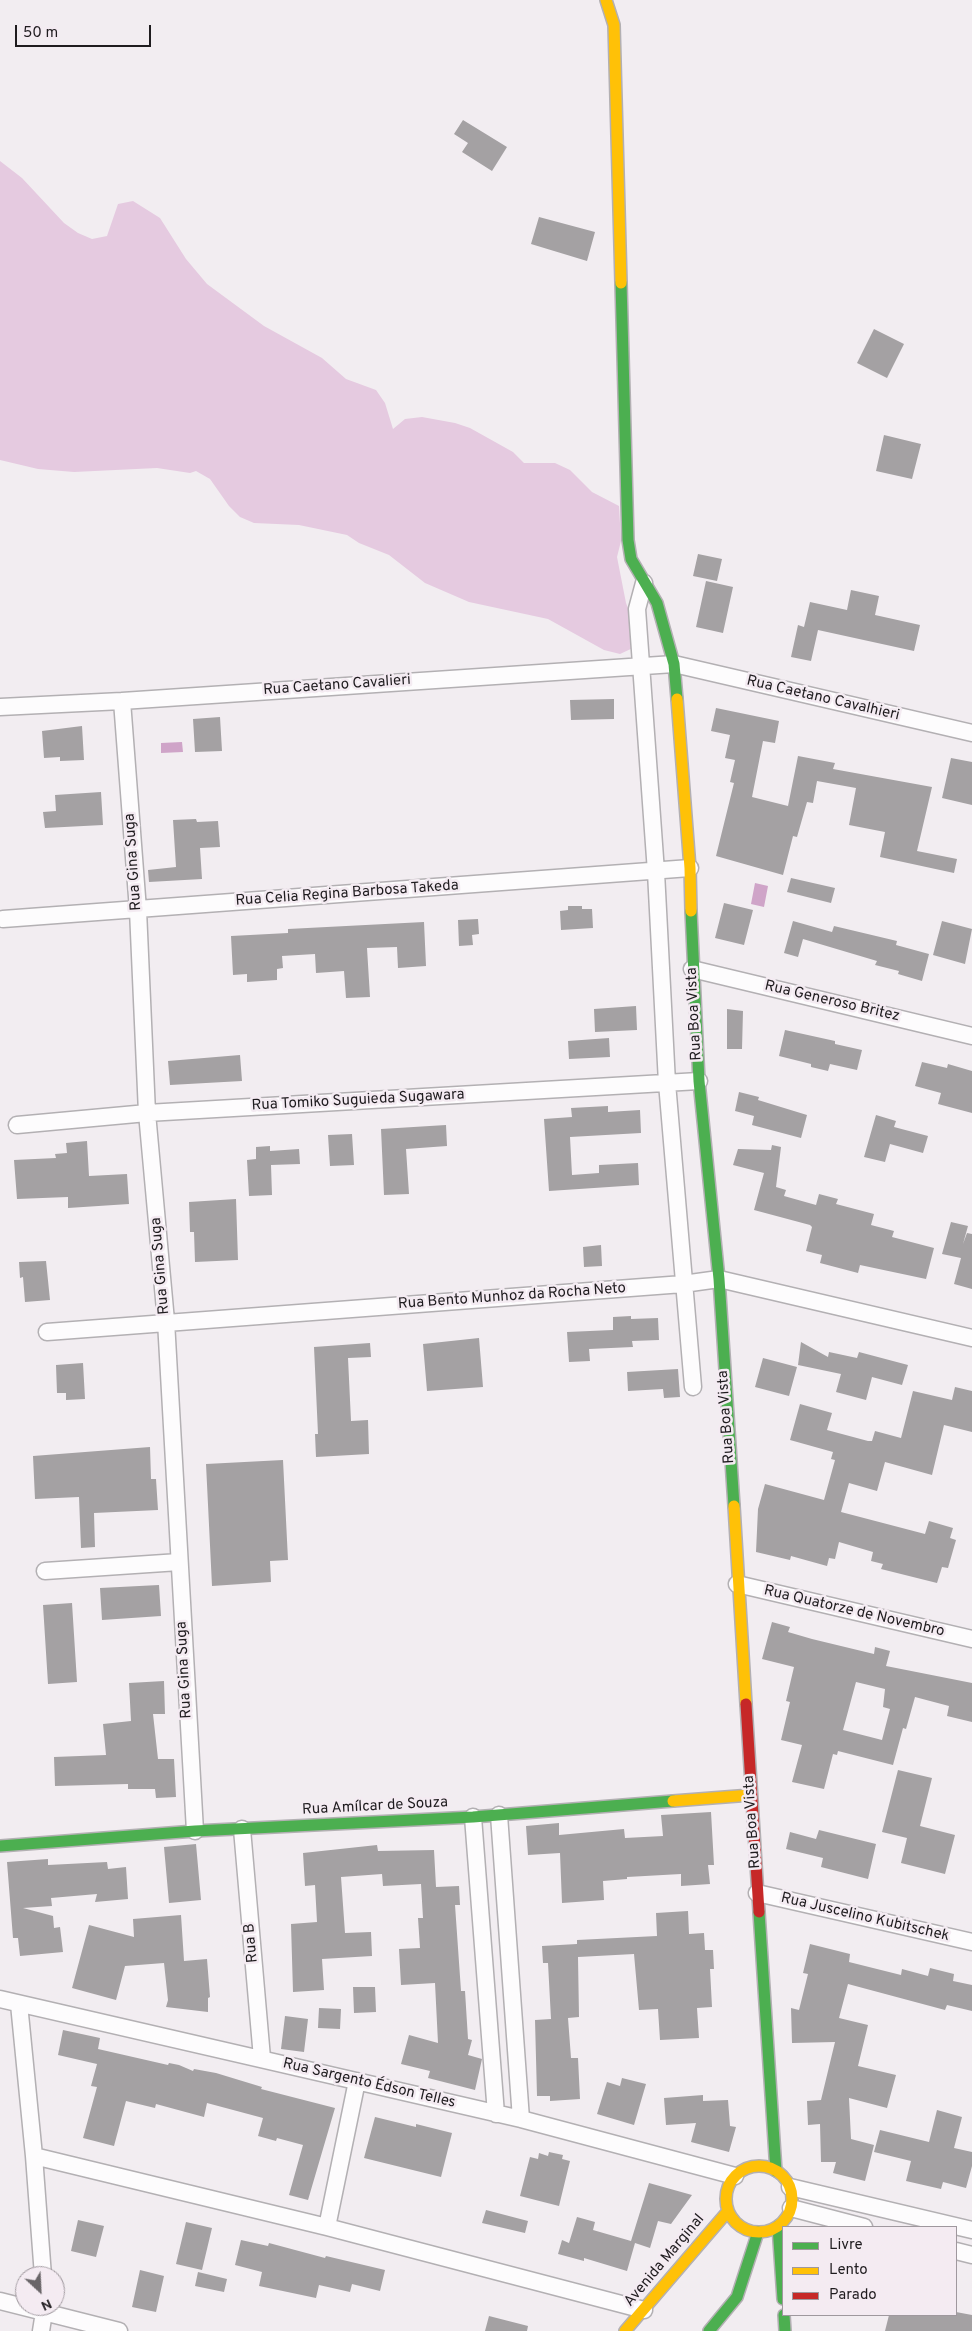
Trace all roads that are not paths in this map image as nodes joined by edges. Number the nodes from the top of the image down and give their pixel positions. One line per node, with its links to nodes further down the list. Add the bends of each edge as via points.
1 (606, 0): 2 (street, Rua Boa Vista, via 614,25 628,540 631,558)
2 (644, 583): 3 (street, Rua Boa Vista, via 657,604); 4 (street, Rua Boa Vista, via 637,609)
3 (674, 664): 4 (street, Rua Caetano Cavalieri); 7 (street, Rua Caetano Cavalhieri); 8 (street, Rua Boa Vista)
4 (642, 665): 5 (street, Rua Caetano Cavalieri); 9 (street, Rua Boa Vista)
5 (122, 701): 6 (street, Rua Caetano Cavalieri); 10 (street, Rua Gina Suga)
6 (0, 707)
7 (972, 733)
8 (690, 868): 9 (street, Rua Celia Regina Barbosa Takeda); 12 (street, Rua Boa Vista)
9 (656, 872): 10 (street, Rua Celia Regina Barbosa Takeda); 15 (street, Rua Boa Vista)
10 (138, 910): 11 (street, Rua Celia Regina Barbosa Takeda); 16 (street, Rua Gina Suga)
11 (3, 919)
12 (692, 969): 13 (street, Rua Generoso Britez); 14 (street, Rua Boa Vista)
13 (972, 1036)
14 (699, 1081): 15 (street, Rua Tomiko Suguieda Sugawara); 18 (street, Rua Boa Vista)
15 (667, 1083): 16 (street, Rua Tomiko Suguieda Sugawara); 19 (street, Rua Boa Vista)
16 (147, 1113): 17 (street, Rua Tomiko Suguieda Sugawara); 20 (street, Rua Gina Suga)
17 (17, 1125)
18 (719, 1279): 19 (street, Rua Bento Munhoz da Rocha Neto); 22 (street, Rua Bento Munhoz da Rocha Neto); 26 (street, Rua Boa Vista)
19 (683, 1284): 20 (street, Rua Bento Munhoz da Rocha Neto); 23 (street, Rua Boa Vista)
20 (166, 1321): 21 (street, Rua Bento Munhoz da Rocha Neto); 24 (street, Rua Gina Suga)
21 (47, 1332)
22 (972, 1338)
23 (693, 1387)
24 (178, 1562): 25 (street); 32 (street, Rua Gina Suga)
25 (45, 1571)
26 (737, 1584): 27 (street, Rua Quatorze de Novembro); 28 (street, Rua Boa Vista)
27 (972, 1639)
28 (751, 1795): 29 (street, Rua Amílcar de Souza); 34 (street, Rua Boa Vista)
29 (499, 1815): 30 (street, Rua Amílcar de Souza); 35 (street)
30 (473, 1817): 31 (street, Rua Amílcar de Souza); 37 (street)
31 (242, 1829): 32 (street, Rua Amílcar de Souza); 40 (street, Rua B)
32 (195, 1831): 33 (street, Rua Amílcar de Souza)
33 (0, 1846)
34 (758, 1892): 36 (street, Rua Juscelino Kubitschek); 45 (street, Rua Boa Vista)
35 (508, 1942): 37 (street); 43 (street)
36 (972, 1942)
37 (484, 1944): 42 (street)
38 (0, 1999): 39 (street, Rua Sargento Édson Telles)
39 (19, 2004): 40 (street, Rua Sargento Édson Telles); 44 (street)
40 (262, 2058): 41 (street, Rua Sargento Édson Telles)
41 (356, 2081): 42 (street, Rua Sargento Édson Telles); 54 (street)
42 (496, 2114): 43 (street, Rua Sargento Édson Telles)
43 (521, 2118): 46 (street, Rua Sargento Édson Telles)
44 (34, 2156): 54 (street); 59 (street)
45 (776, 2171): 46 (street, via 756,2166); 47 (street)
46 (735, 2176): 49 (street, via 726,2195)
47 (790, 2187): 48 (street); 52 (street)
48 (791, 2208): 50 (street); 51 (street)
49 (728, 2211): 56 (street, via 737,2225); 63 (street, Avenida Marginal)
50 (778, 2226): 56 (street); 60 (street)
51 (860, 2226)
52 (955, 2226)
53 (957, 2226): 55 (street)
54 (327, 2227): 63 (street)
55 (972, 2230)
56 (758, 2232): 70 (street, via 737,2297)
57 (957, 2251): 58 (street)
58 (972, 2255)
59 (41, 2266)
60 (782, 2284)
61 (0, 2301): 62 (street)
62 (15, 2304)
63 (644, 2310): 69 (street, Avenida Marginal)
64 (65, 2315): 68 (street)
65 (44, 2316): 67 (street)
66 (784, 2316): 71 (street)
67 (41, 2331)
68 (119, 2331)
69 (625, 2331)
70 (709, 2331)
71 (785, 2331)

